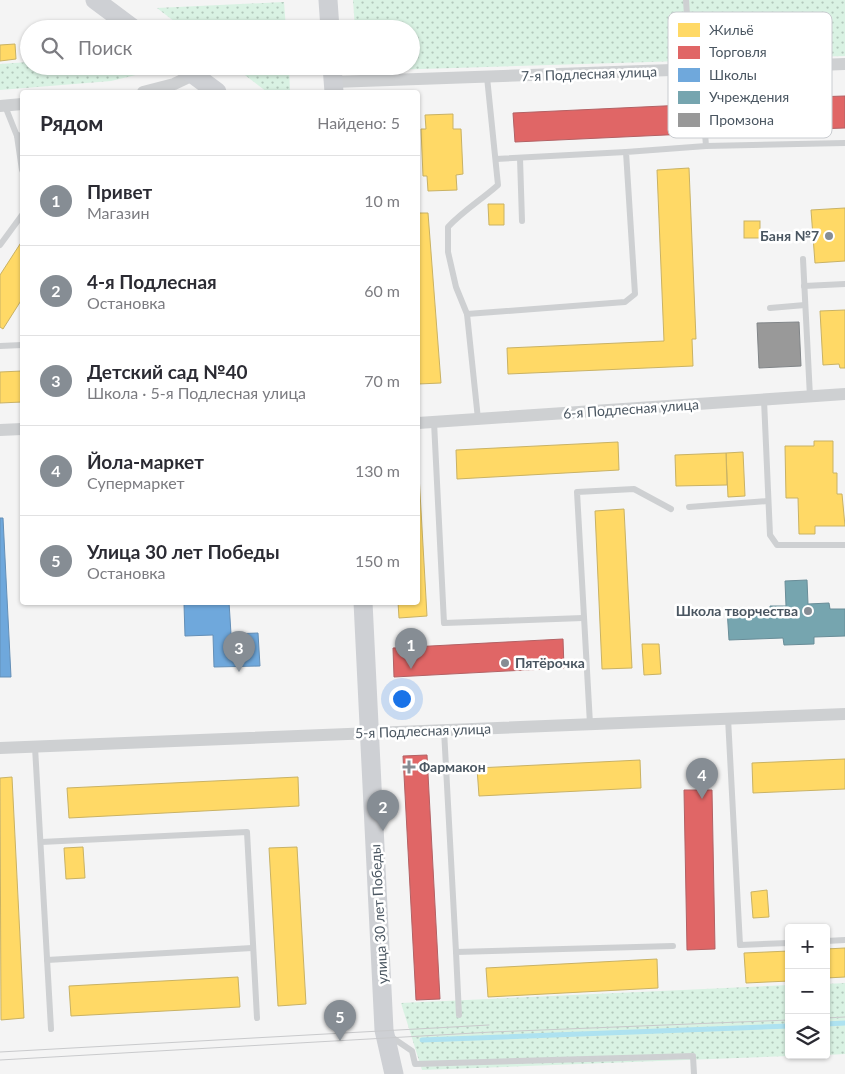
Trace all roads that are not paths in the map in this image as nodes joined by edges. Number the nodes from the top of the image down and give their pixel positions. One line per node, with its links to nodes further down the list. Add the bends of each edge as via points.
1 (95, 0): 3 (main road)
2 (328, 0): 4 (main road)
3 (122, 20)
4 (329, 20)
5 (845, 64): 6 (street, 7-я Подлесная улица)
6 (832, 65)
7 (668, 71): 10 (street, 7-я Подлесная улица)
8 (181, 75): 12 (street)
9 (194, 75): 13 (main road)
10 (487, 77): 11 (street, 7-я Подлесная улица); 22 (lane)
11 (333, 80)
12 (153, 90)
13 (214, 90)
14 (20, 104): 15 (street)
15 (3, 106): 16 (lane)
16 (20, 136)
17 (705, 138): 19 (lane)
18 (845, 143): 19 (lane)
19 (706, 146): 20 (lane)
20 (626, 152): 21 (lane); 31 (lane, via 635,294 625,302)
21 (520, 158): 22 (lane); 24 (lane)
22 (496, 159): 31 (lane, via 498,185 448,227 448,252 456,287)
23 (20, 218): 25 (lane)
24 (522, 221)
25 (0, 245)
26 (803, 259): 28 (lane)
27 (845, 284): 28 (lane)
28 (804, 286): 29 (lane)
29 (805, 304): 30 (lane); 35 (lane)
30 (770, 308)
31 (467, 314): 37 (lane)
32 (20, 345): 33 (lane)
33 (0, 346)
34 (845, 394): 35 (street, 6-я Подлесная улица)
35 (810, 397): 36 (street, 6-я Подлесная улица)
36 (764, 400): 37 (street, 6-я Подлесная улица); 42 (lane)
37 (478, 419): 38 (street, 6-я Подлесная улица)
38 (434, 422): 39 (street, 6-я Подлесная улица); 47 (lane, via 444,622)
39 (420, 423)
40 (20, 429): 41 (street)
41 (0, 430)
42 (768, 501): 43 (lane); 45 (lane, via 770,535 777,545)
43 (688, 507)
44 (671, 509): 47 (lane, via 634,489 577,492)
45 (845, 545)
46 (363, 605): 52 (main road, улица 30 лет Победы)
47 (583, 618): 50 (lane)
48 (845, 714): 49 (street, 5-я Подлесная улица)
49 (728, 718): 50 (street, 5-я Подлесная улица); 58 (lane, via 740,945)
50 (590, 724): 51 (street, 5-я Подлесная улица)
51 (444, 730): 52 (street, 5-я Подлесная улица); 61 (lane)
52 (370, 733): 53 (street, 5-я Подлесная улица); 66 (main road, улица 30 лет Победы)
53 (35, 747): 54 (street, 5-я Подлесная улица); 55 (lane)
54 (0, 748)
55 (41, 842): 60 (lane, via 247,832); 62 (lane)
56 (845, 940): 57 (lane)
57 (830, 941)
58 (785, 943)
59 (673, 946): 61 (lane)
60 (252, 948): 62 (lane); 64 (lane)
61 (456, 952): 63 (lane)
62 (47, 960): 65 (lane)
63 (459, 1014)
64 (257, 1018)
65 (51, 1029)
66 (384, 1030): 67 (main road, улица 30 лет Победы); 68 (lane, via 412,1051 415,1064 693,1056)
67 (394, 1074)
68 (694, 1074)

